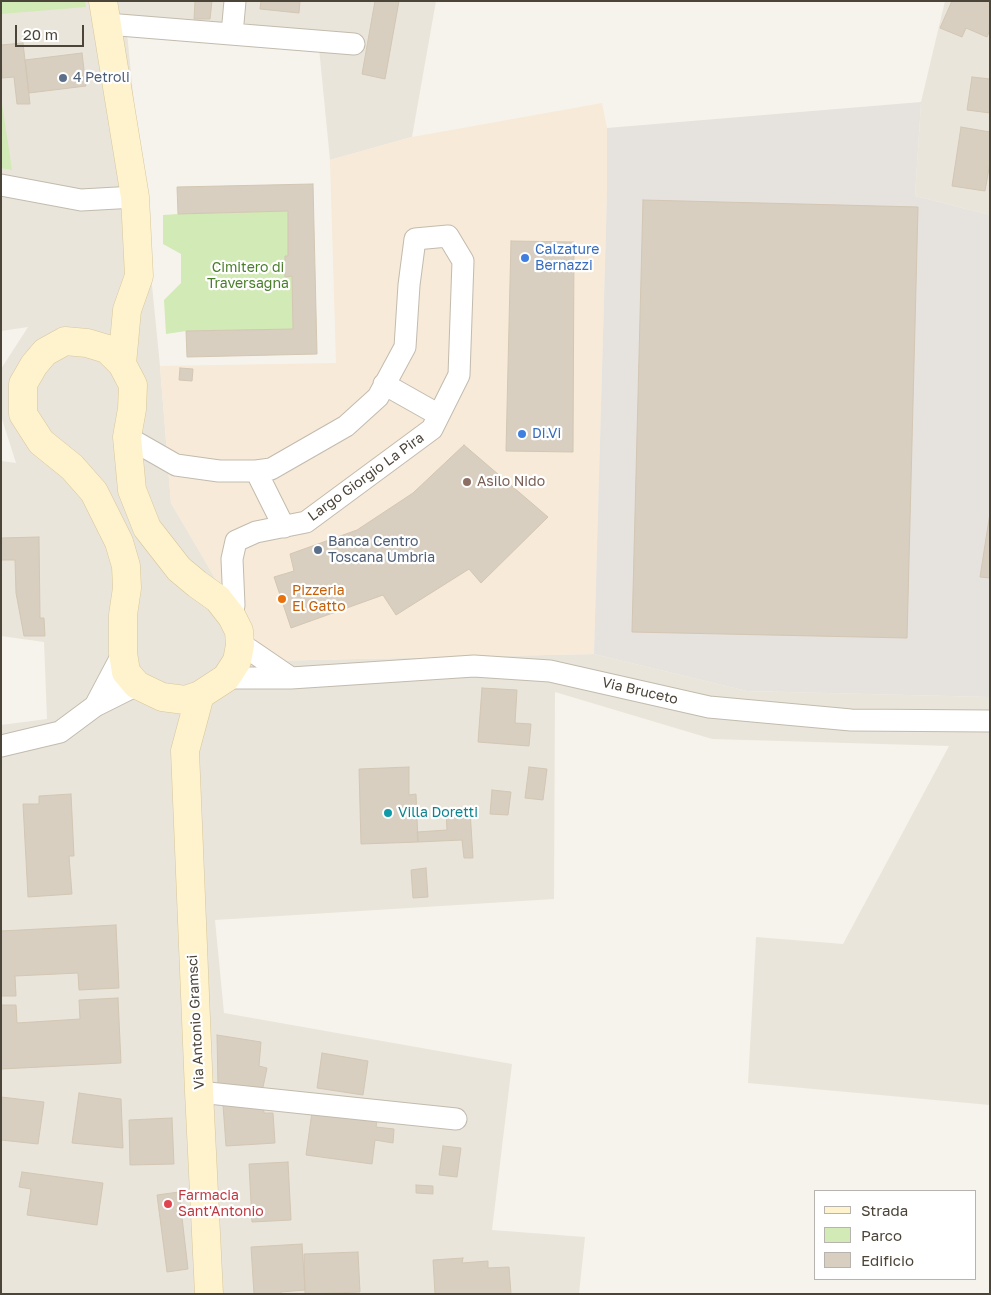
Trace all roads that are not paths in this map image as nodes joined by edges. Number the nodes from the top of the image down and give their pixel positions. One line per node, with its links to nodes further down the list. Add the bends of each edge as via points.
1 (235, 1): 3 (street)
2 (105, 13): 3 (street); 6 (street)
3 (232, 34): 4 (street)
4 (354, 44)
5 (1, 185): 6 (street, via 81,200)
6 (135, 197): 7 (street, via 139,276)
7 (127, 310): 8 (street); 9 (street)
8 (87, 343): 9 (street, via 107,349); 17 (street, via 65,341 44,352 23,384 23,414 40,442 72,467 94,492 119,542 126,566)
9 (122, 364): 12 (street, via 133,385)
10 (384, 384): 11 (street); 11 (street, Largo Giorgio La Pira, via 404,347 415,239 448,236 463,261 460,375); 13 (street, Largo Giorgio La Pira, via 378,397 346,426 271,469)
11 (439, 415): 14 (street, Largo Giorgio La Pira, via 432,429 306,522)
12 (127, 437): 13 (street, Largo Giorgio La Pira, via 176,465 219,471); 15 (street, via 132,490 148,528 180,569 218,598)
13 (256, 471): 14 (street)
14 (284, 527): 15 (street, Largo Giorgio La Pira, via 256,532 236,541 232,559)
15 (232, 616): 16 (street, via 239,631)
16 (240, 645): 18 (street, via 237,661); 19 (street)
17 (123, 653): 20 (street, via 126,672); 23 (street)
18 (226, 678): 19 (street, Via Bruceto); 21 (street)
19 (291, 678): 24 (street, Via Bruceto, via 474,666 550,670 709,707 851,720)
20 (138, 686): 22 (street); 23 (street)
21 (200, 695): 22 (street, via 185,700); 26 (street, Via Antonio Gramsci)
22 (162, 697): 26 (street, Via Antonio Gramsci)
23 (95, 706): 25 (street, via 60,732)
24 (990, 721)
25 (1, 746)
26 (185, 751): 27 (street, Via Antonio Gramsci)
27 (199, 1092): 28 (street); 29 (street, Via Antonio Gramsci)
28 (456, 1119)
29 (209, 1294)

